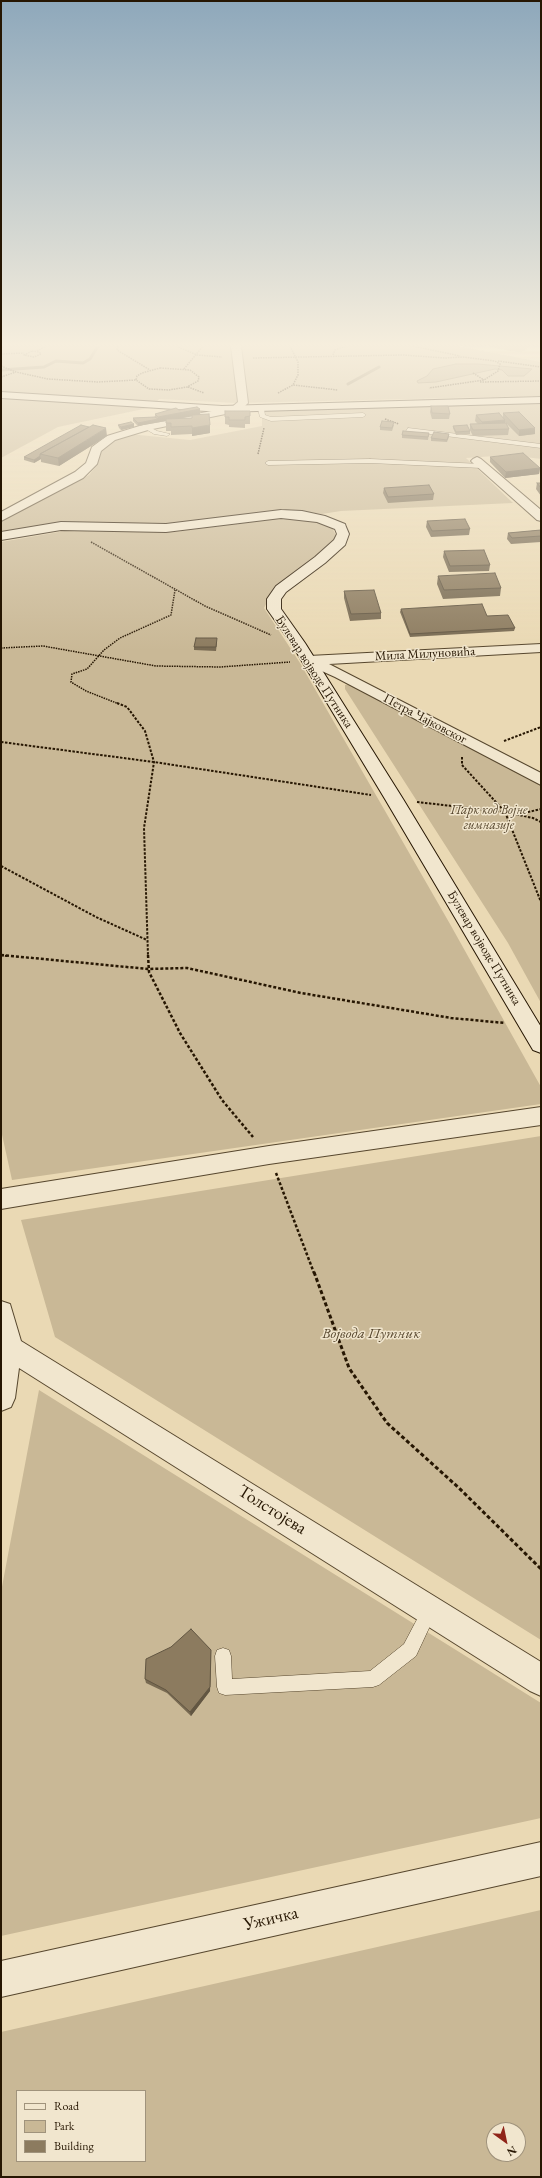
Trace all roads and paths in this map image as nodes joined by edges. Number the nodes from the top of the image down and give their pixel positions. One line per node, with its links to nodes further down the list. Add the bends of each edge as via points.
1 (98, 448): 7 (street, via 88,468 79,475)
2 (260, 448): 3 (path, via 258,454)
3 (284, 462): 4 (lane); 5 (lane)
4 (268, 463)
5 (479, 463): 6 (street, via 524,504)
6 (538, 511)
7 (1, 517)
8 (1, 536): 11 (street, Булевар војводе Путника, via 59,526 166,528 281,514 302,515 327,521 343,530 340,542 286,584 274,598 275,611)
9 (88, 542): 10 (path, via 118,555)
10 (175, 590): 11 (path, via 264,632); 14 (path, via 171,615 120,638)
11 (298, 643): 15 (street, Булевар војводе Путника)
12 (1, 648): 14 (path, via 44,646)
13 (541, 648): 15 (street, Мила Милуновића)
14 (98, 657): 15 (path, via 156,666 213,667); 20 (path, via 87,669 72,674 71,682 126,707 145,731)
15 (309, 660): 18 (street, Петра Чајковског); 22 (street, Булевар војводе Путника)
16 (541, 727): 18 (path)
17 (1, 742): 20 (path)
18 (482, 749): 21 (street, Петра Чајковског)
19 (462, 751): 24 (path, via 462,765)
20 (154, 762): 22 (path); 29 (path, via 144,828)
21 (541, 780)
22 (394, 799): 24 (path); 32 (street, Булевар војводе Путника)
23 (541, 809): 25 (path)
24 (505, 812): 25 (path); 28 (path)
25 (517, 815): 26 (path)
26 (541, 822)
27 (1, 866): 29 (path, via 96,917)
28 (541, 902)
29 (147, 940): 31 (path)
30 (1, 954): 31 (path)
31 (148, 969): 32 (path, via 187,968 301,993 450,1018); 35 (path, via 180,1033 222,1100)
32 (530, 1025): 33 (street, Булевар војводе Путника)
33 (541, 1045)
34 (541, 1116): 35 (street)
35 (269, 1155): 36 (street); 40 (path, via 349,1368 387,1424 459,1488)
36 (1, 1199)
37 (1, 1312): 38 (street)
38 (5, 1345): 39 (street); 41 (street, Толстојева)
39 (1, 1398)
40 (541, 1569)
41 (430, 1609): 42 (lane, via 410,1650 373,1679 225,1687); 43 (street, Толстојева)
42 (223, 1656)
43 (541, 1680)
44 (541, 1859): 45 (street, Ужичка)
45 (1, 1979)

